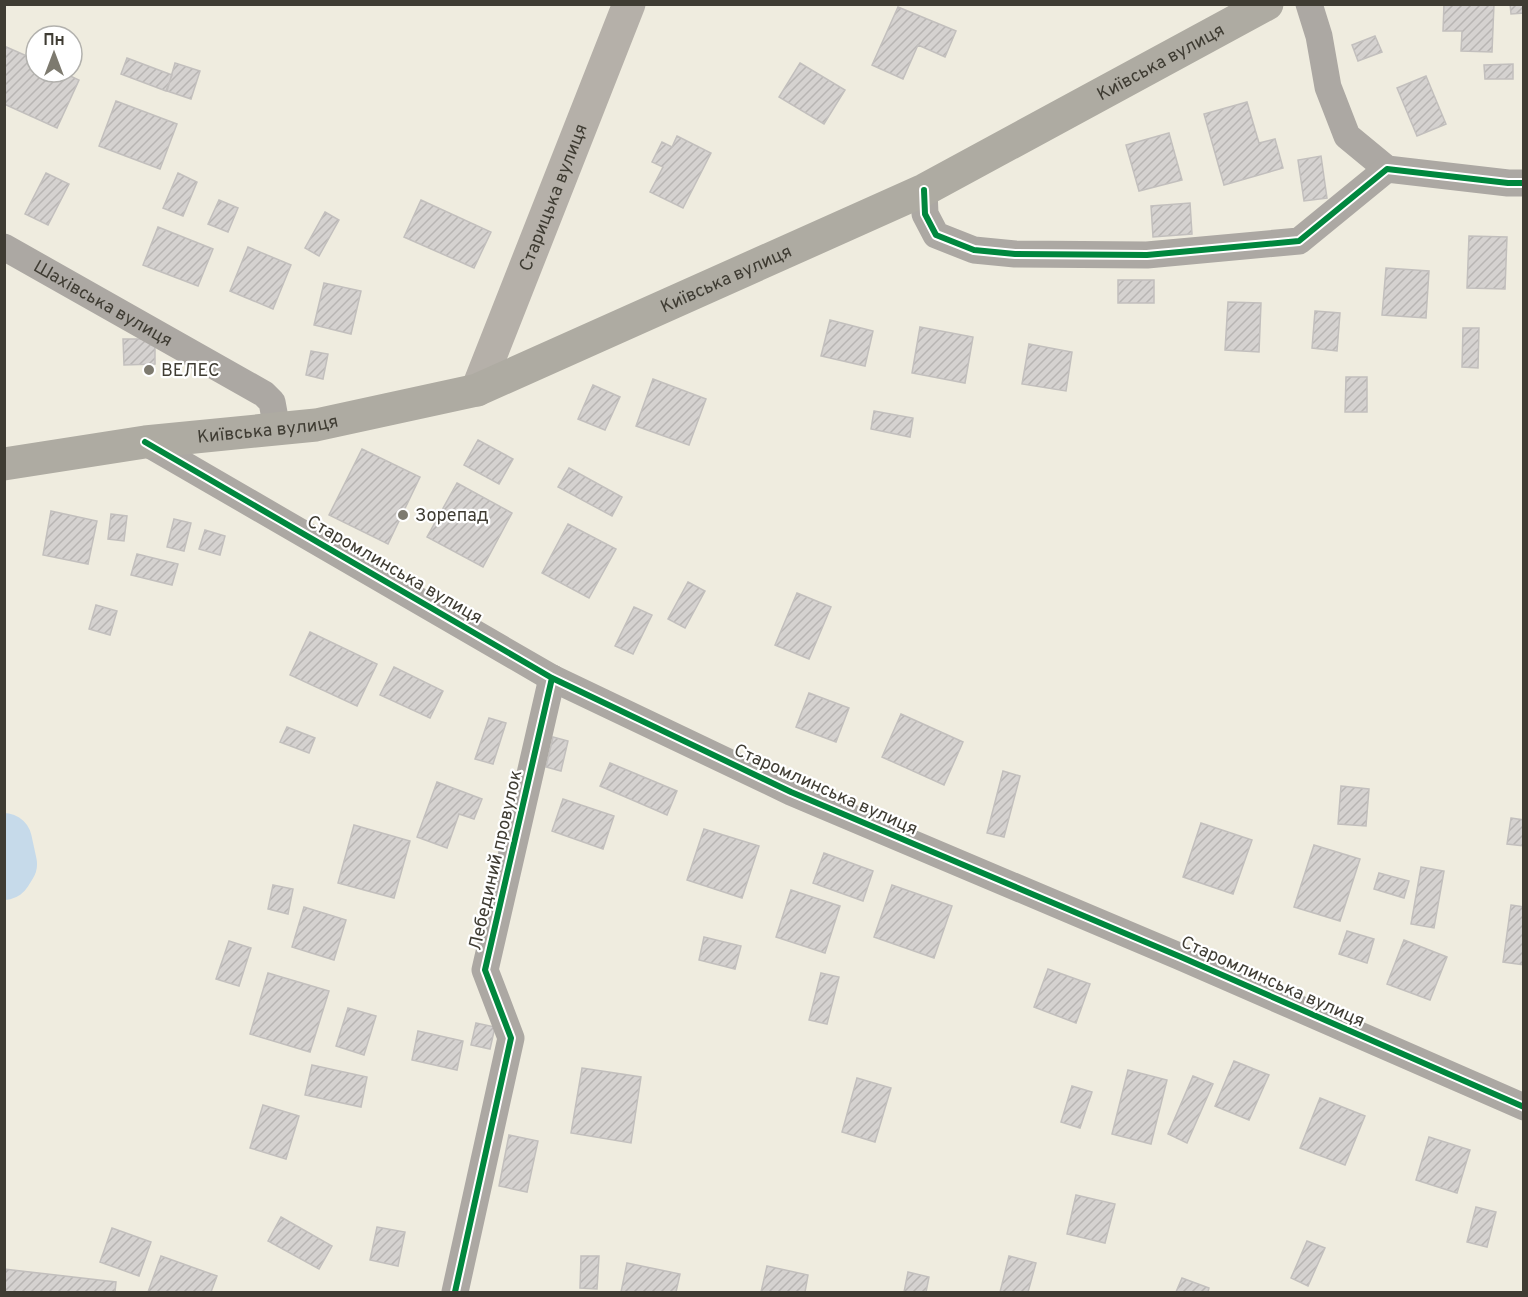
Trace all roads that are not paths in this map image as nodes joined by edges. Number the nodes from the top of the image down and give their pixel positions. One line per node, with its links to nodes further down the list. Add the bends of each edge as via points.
1 (630, 4): 8 (main road, Старицька вулиця)
2 (1267, 4): 6 (main road, Київська вулиця)
3 (1309, 4): 4 (street, via 1328,87 1347,136)
4 (1387, 169): 5 (street); 6 (street, via 1299,242 1147,255 974,250 936,235 925,214)
5 (1524, 183)
6 (924, 190): 8 (main road, Київська вулиця)
7 (4, 247): 9 (street, Шахівська вулиця, via 264,394 272,402)
8 (477, 390): 9 (main road, Київська вулиця, via 316,425)
9 (277, 429): 10 (main road, Київська вулиця)
10 (145, 442): 11 (main road, Київська вулиця); 12 (street, Старомлинська вулиця)
11 (4, 464)
12 (552, 678): 13 (street, Старомлинська вулиця, via 791,792); 14 (street, Лебединий провулок, via 485,970 511,1038)
13 (1524, 1107)
14 (455, 1293)

